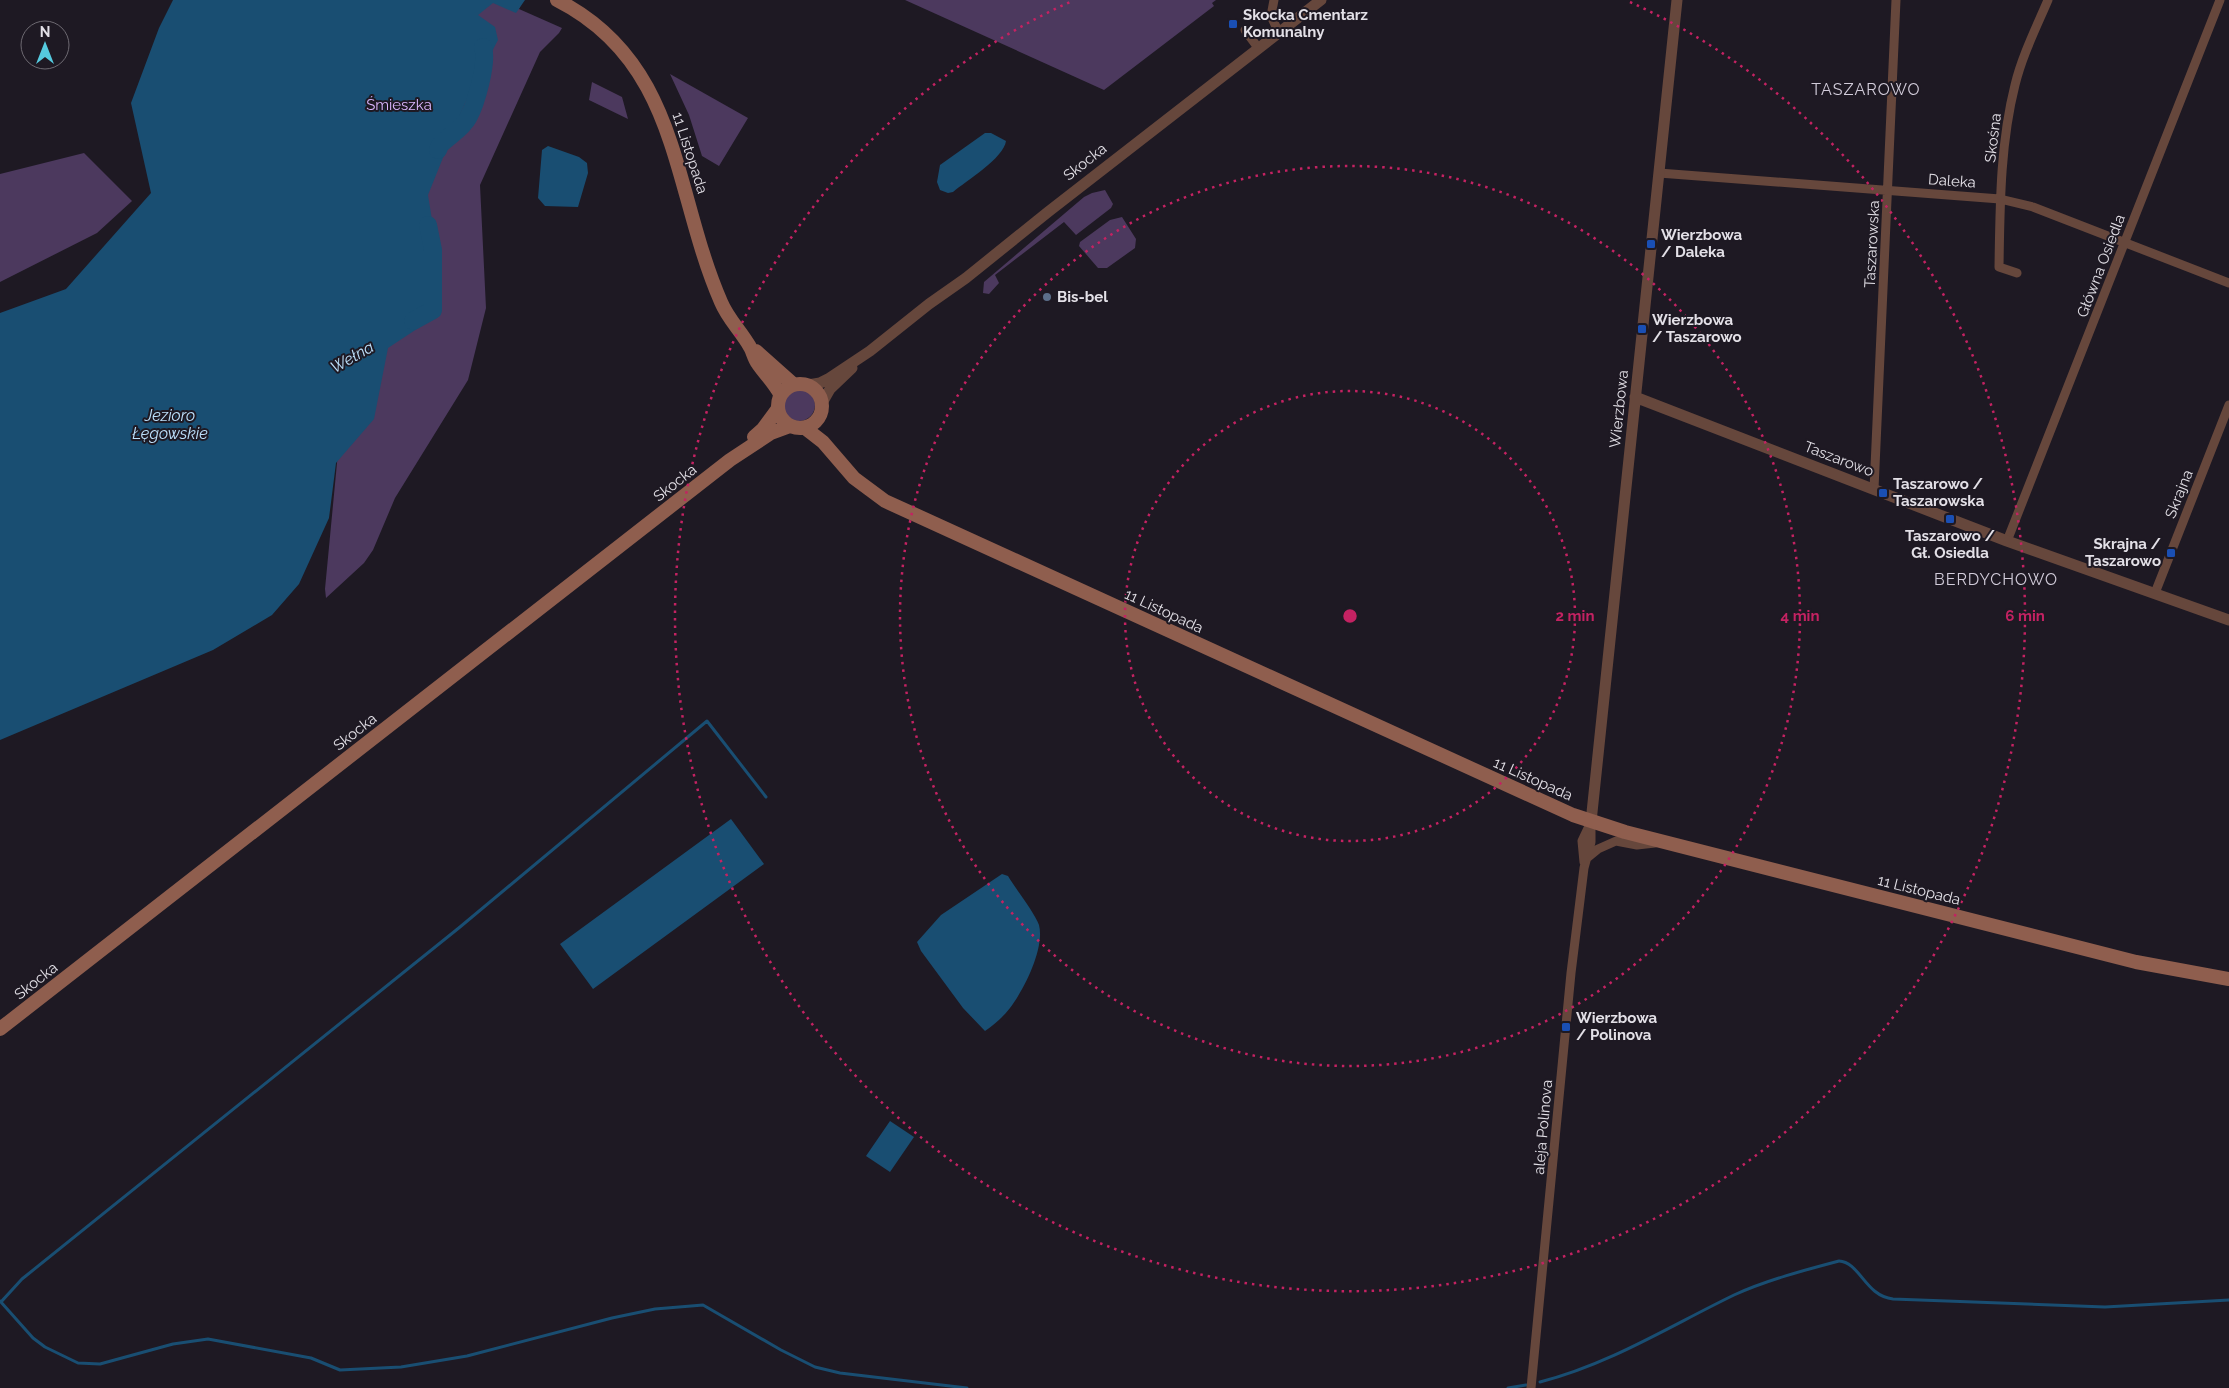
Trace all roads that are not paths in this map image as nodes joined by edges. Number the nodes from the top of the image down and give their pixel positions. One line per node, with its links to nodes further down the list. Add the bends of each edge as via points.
1 (557, 0): 17 (main road, 11 Listopada, via 578,12 619,46 652,94 668,132 721,303)
2 (1274, 0): 9 (street, via 1271,16)
3 (1321, 0): 9 (street, Skocka)
4 (1677, 0): 11 (street, Wierzbowa)
5 (1896, 0): 12 (street, Taszarowska)
6 (2048, 0): 13 (street, Skośna, via 2015,84 2008,115)
7 (2220, 0): 14 (street, Główna Osiedla)
8 (1245, 30): 10 (street)
9 (1279, 33): 10 (street, Skocka)
10 (1259, 48): 18 (street, Skocka)
11 (1659, 173): 12 (street, Daleka); 22 (street, Wierzbowa)
12 (1888, 190): 13 (street, Daleka); 30 (street, Taszarowska)
13 (2000, 199): 14 (street, Daleka, via 2033,207); 15 (street, Skośna, via 1999,267)
14 (2125, 242): 16 (street, Daleka); 31 (street, Główna Osiedla)
15 (2017, 273)
16 (2229, 283)
17 (749, 346): 19 (main road, 11 Listopada); 21 (main road, 11 Listopada, via 756,362)
18 (870, 351): 20 (street, Skocka, via 828,379); 24 (street, Skocka, via 830,389)
19 (793, 384): 20 (main road); 21 (main road)
20 (808, 385): 24 (main road, via 815,389)
21 (780, 394): 25 (main road)
22 (1635, 397): 30 (street, Taszarowo); 34 (street, Wierzbowa)
23 (2229, 405): 32 (street, Skrajna)
24 (821, 409): 27 (main road, via 816,421); 29 (main road, 11 Listopada, via 826,432)
25 (777, 410): 26 (main road); 28 (main road, Skocka, via 763,429)
26 (790, 426): 27 (main road); 28 (main road, Skocka, via 771,433)
27 (804, 428): 29 (main road, 11 Listopada, via 823,442)
28 (730, 460): 38 (main road, Skocka)
29 (866, 488): 34 (main road, 11 Listopada, via 895,506)
30 (1874, 489): 31 (street, Taszarowo)
31 (2007, 541): 32 (street, Taszarowo)
32 (2155, 593): 33 (street, Taszarowo)
33 (2229, 620)
34 (1591, 822): 35 (main road, 11 Listopada); 36 (street, aleja Polinova, via 1582,841)
35 (1664, 842): 36 (street, via 1637,845 1616,841 1598,848); 37 (main road, 11 Listopada, via 2136,962)
36 (1585, 863): 39 (street, aleja Polinova, via 1570,982)
37 (2229, 979)
38 (0, 1029)
39 (1531, 1388)

